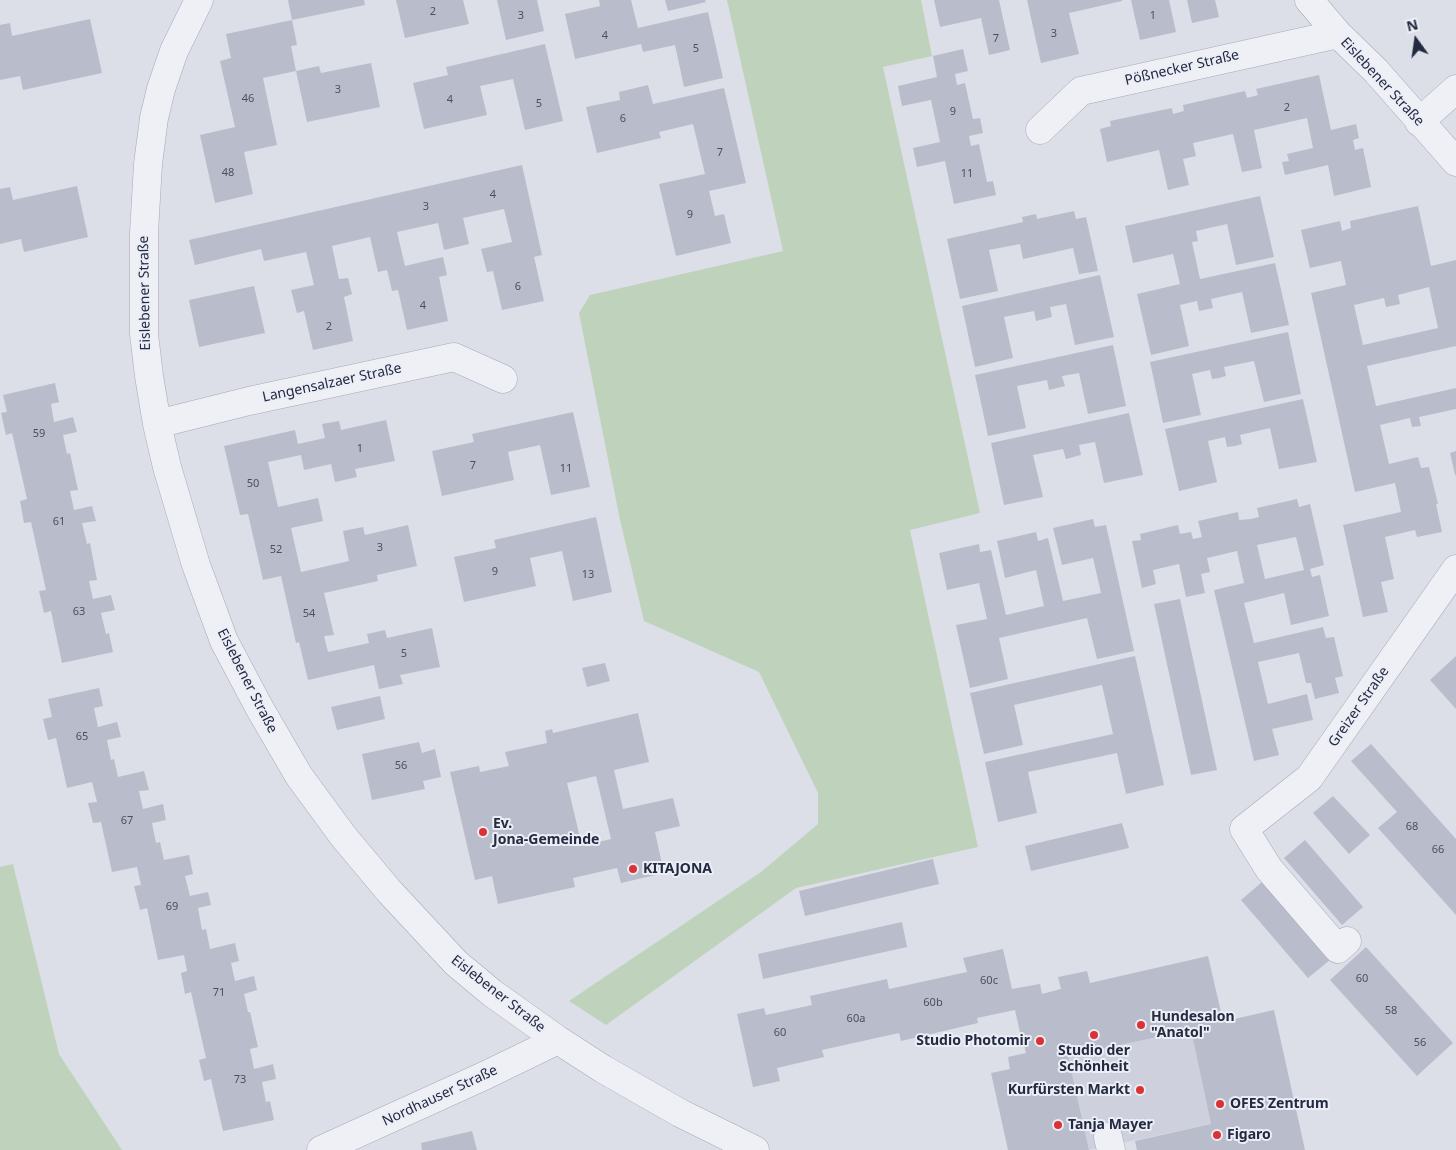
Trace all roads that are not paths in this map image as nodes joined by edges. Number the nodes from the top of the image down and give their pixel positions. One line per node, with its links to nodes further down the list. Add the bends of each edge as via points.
1 (198, 0): 9 (street, Eislebener Straße, via 174,51 161,89 148,164 144,334)
2 (1309, 0): 3 (street, Eislebener Straße)
3 (1338, 34): 5 (street, Eislebener Straße, via 1376,71); 6 (street, Pößnecker Straße, via 1081,91)
4 (1456, 89): 5 (street)
5 (1419, 122): 7 (street, Eislebener Straße)
6 (1040, 130)
7 (1456, 162)
8 (503, 379): 9 (street, Langensalzaer Straße, via 454,357)
9 (157, 424): 12 (street, Eislebener Straße, via 196,565 224,641 299,776 343,836 456,964)
10 (1456, 569): 11 (street, Greizer Straße, via 1309,778 1244,829 1269,869 1338,949)
11 (1347, 941)
12 (558, 1040): 13 (street, Nordhauser Straße); 14 (street, Eislebener Straße, via 680,1113)
13 (321, 1150)
14 (755, 1150)

